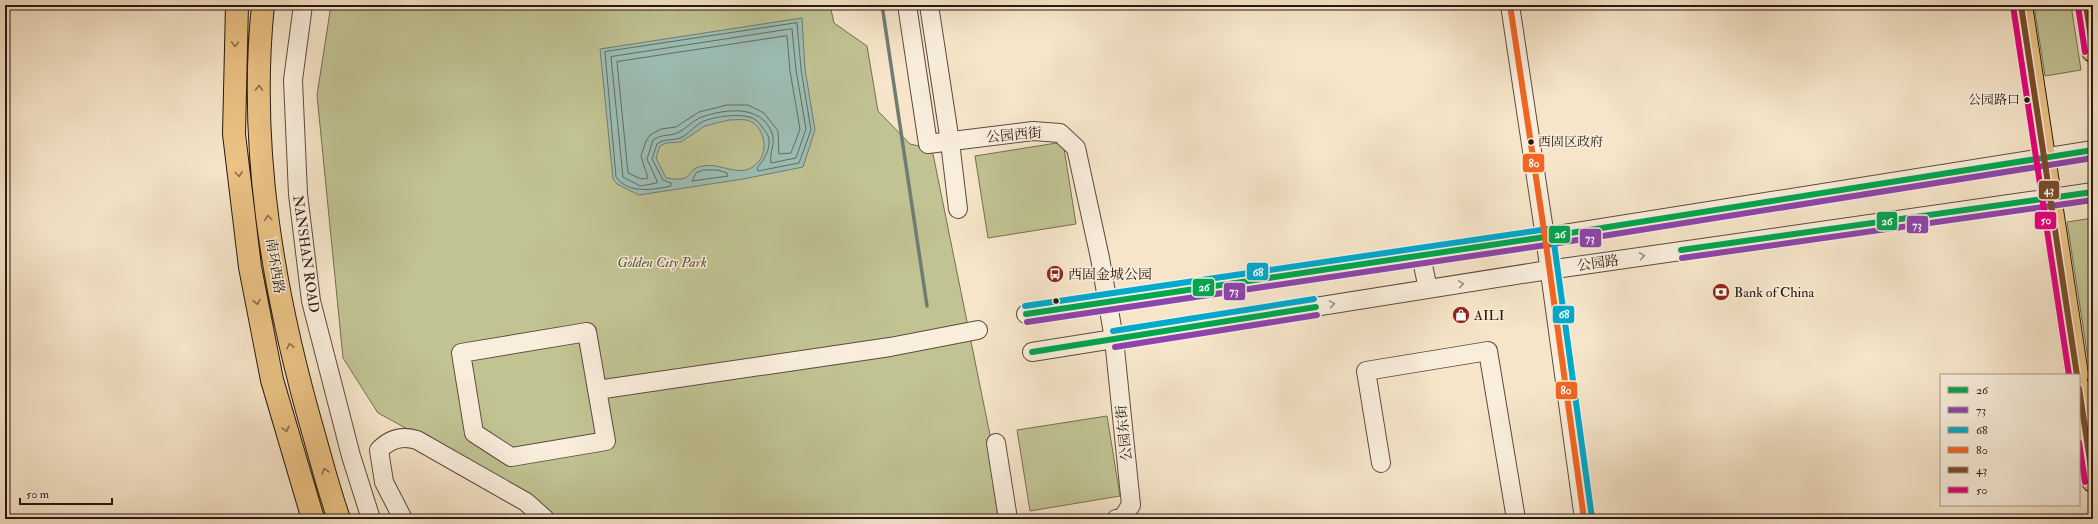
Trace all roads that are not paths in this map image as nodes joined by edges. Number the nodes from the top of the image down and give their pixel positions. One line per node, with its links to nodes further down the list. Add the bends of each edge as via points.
1 (238, 5): 33 (main road, 南环西路, one-way to 33, via 234,134 250,267 272,380)
2 (263, 5): 34 (main road, 南环西路, one-way to 2, via 297,377 274,270 258,135)
3 (303, 5): 32 (street, NANSHAN ROAD, via 293,80 298,194 309,286)
4 (907, 5): 10 (street, 公园西街, via 928,144)
5 (929, 5): 10 (street)
6 (1510, 5): 16 (street)
7 (2021, 5): 12 (main road)
8 (2086, 5): 9 (main road)
9 (2093, 51)
10 (950, 142): 15 (street); 20 (street, 公园西街, via 1033,131 1060,133 1069,140 1078,154)
11 (2093, 150): 12 (street)
12 (2044, 156): 14 (main road); 16 (street)
13 (2093, 192): 14 (street, 公园路)
14 (2050, 197): 18 (street, 公园路, one-way to 14); 25 (main road)
15 (958, 209)
16 (1545, 237): 17 (street); 18 (street)
17 (1421, 256): 19 (street); 20 (street)
18 (1548, 270): 19 (street, 公园路, one-way to 18); 41 (street)
19 (1428, 289): 23 (street, 公园路, one-way to 19)
20 (1108, 302): 21 (street); 23 (street, 公园西街)
21 (1026, 314)
22 (978, 330): 26 (street, via 890,347)
23 (1114, 339): 24 (street, 公园路); 39 (street, 公园东街, via 1131,506 1122,517)
24 (1032, 352)
25 (2077, 374)
26 (597, 390): 26 (street, via 587,332 461,353 474,433 511,457 606,441)
27 (2080, 395): 30 (main road)
28 (996, 443): 38 (street)
29 (1381, 464): 40 (street, via 1366,371 1488,351)
30 (2093, 481)
31 (384, 482): 32 (street); 36 (street); 37 (street, via 379,450 390,441 411,438 526,502)
32 (362, 489): 35 (street, NANSHAN ROAD)
33 (309, 509)
34 (337, 514)
35 (371, 519)
36 (403, 519)
37 (545, 519)
38 (1008, 519)
39 (1116, 519)
40 (1516, 519)
41 (1584, 519)

